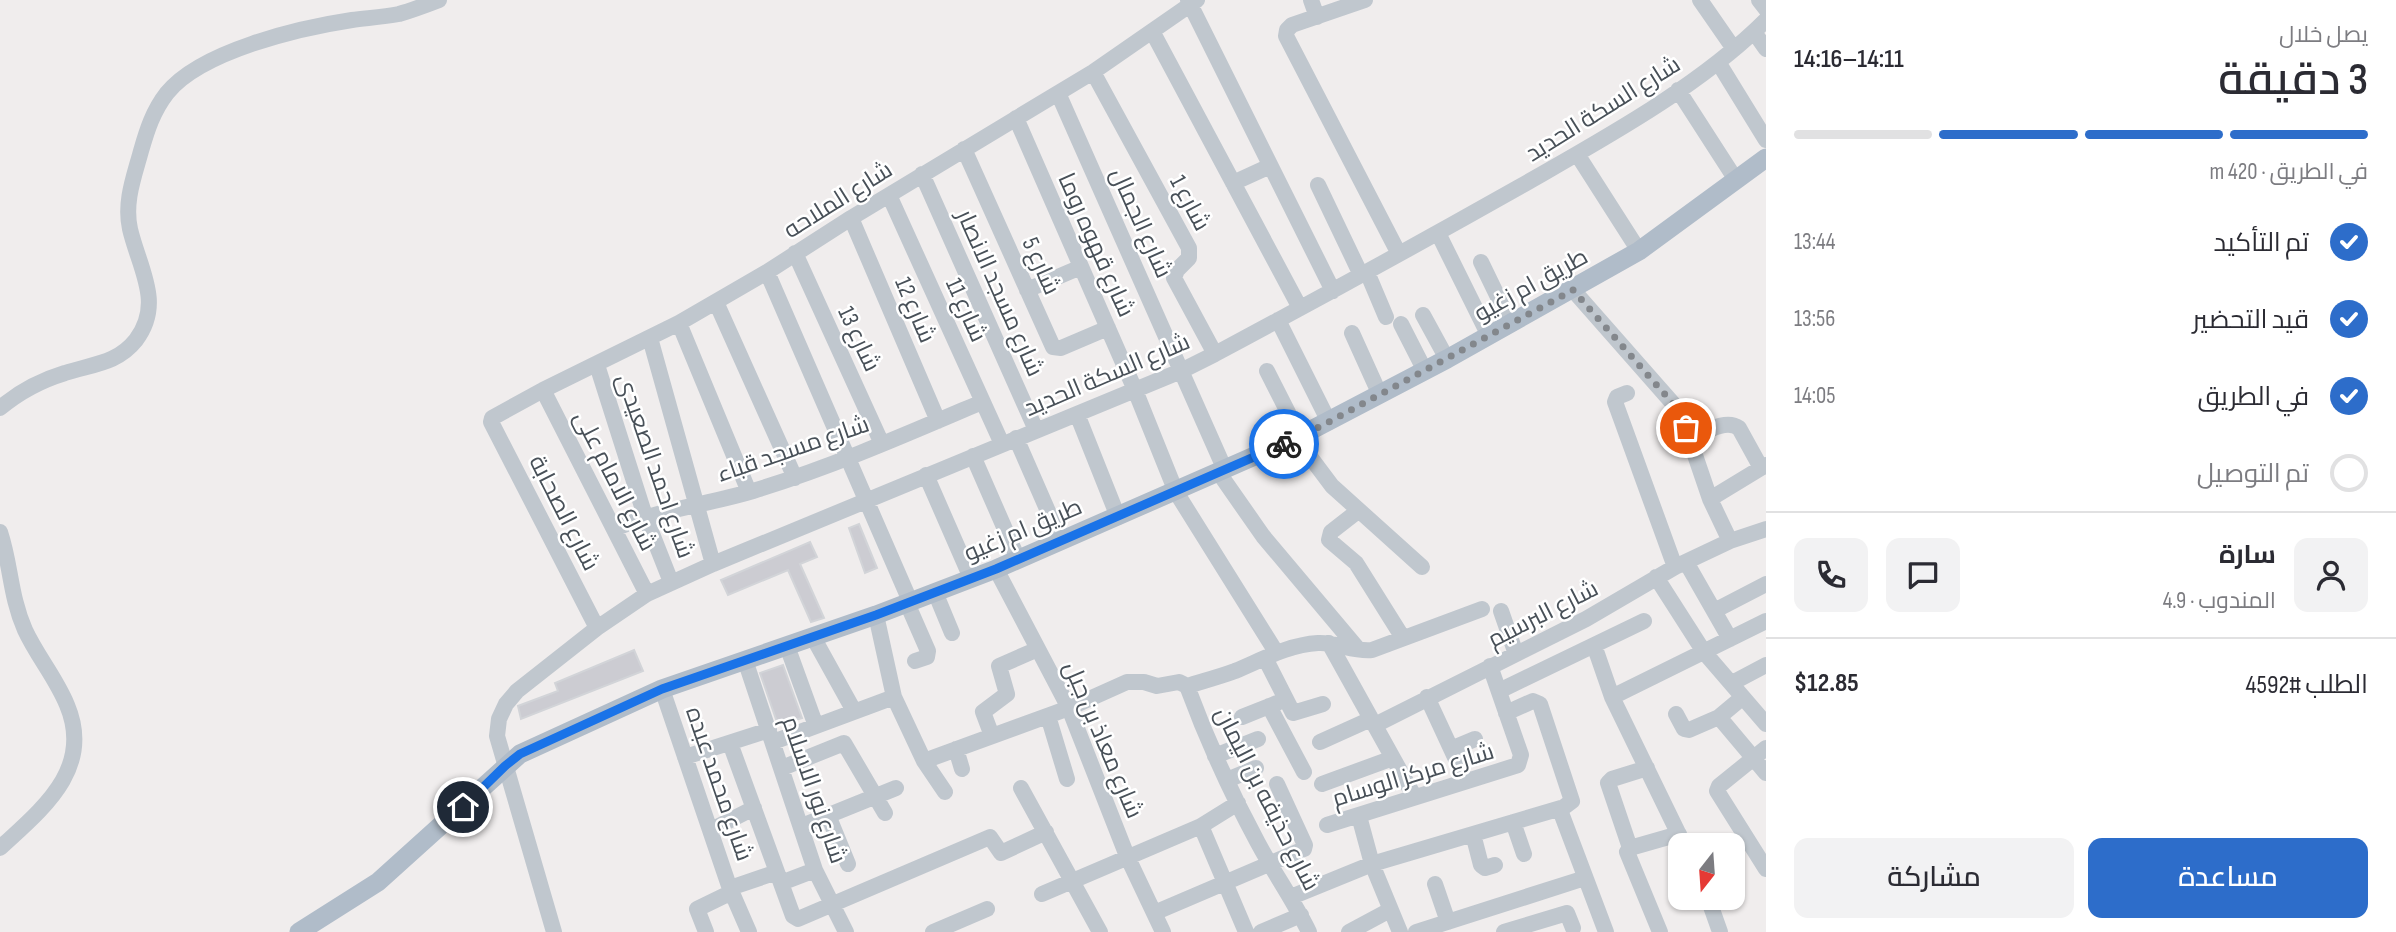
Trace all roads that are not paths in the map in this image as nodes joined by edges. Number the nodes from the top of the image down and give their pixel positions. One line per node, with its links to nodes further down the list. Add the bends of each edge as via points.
1 (439, 0): 61 (street, via 401,13 273,38 210,60 178,81 153,115 128,203 129,226 149,287 148,316 140,334 110,361 51,378)
2 (1311, 0): 8 (street)
3 (1365, 0): 8 (street)
4 (1700, 0): 11 (street)
5 (1759, 0): 7 (street)
6 (1192, 1): 10 (street, شارع الملاحه); 22 (street)
7 (1766, 9)
8 (1317, 17): 32 (street, via 1292,26 1286,36)
9 (1760, 26): 11 (street, شارع السكة الحديد); 12 (street)
10 (1152, 31): 14 (street, شارع الملاحه); 25 (street)
11 (1734, 49): 13 (street, شارع السكة الحديد)
12 (1766, 49)
13 (1718, 62): 15 (street, شارع السكة الحديد); 18 (street)
14 (1093, 72): 16 (street, شارع الملاحه); 50 (street, شارع 1, via 1189,248 1189,258 1174,278)
15 (1678, 90): 20 (street, شارع السكة الحديد); 24 (street)
16 (1058, 93): 17 (street, شارع الملاحه); 53 (street, شارع الجمال)
17 (1016, 118): 19 (street, شارع الملاحه); 34 (street, شارع قهوه روما)
18 (1766, 140)
19 (964, 149): 23 (street, شارع الملاحه); 37 (street, شارع 5)
20 (1577, 154): 29 (street, شارع السكة الحديد); 30 (street)
21 (1766, 158): 24 (main road, طريق ام زغيو)
22 (1270, 166): 25 (street); 39 (street)
23 (922, 174): 27 (street, شارع الملاحه); 66 (street, شارع مسجد الانصار)
24 (1736, 180): 30 (main road, طريق ام زغيو)
25 (1233, 183): 41 (street)
26 (1318, 184): 36 (street)
27 (889, 195): 28 (street, شارع الملاحه); 60 (street, شارع 11)
28 (851, 218): 31 (street, شارع الملاحه); 64 (street, شارع 12)
29 (1438, 233): 32 (street, شارع السكة الحديد); 48 (street)
30 (1639, 251): 38 (main road, طريق ام زغيو)
31 (795, 253): 35 (street, شارع الملاحه); 70 (street, شارع 13)
32 (1399, 254): 36 (street, شارع السكة الحديد)
33 (1480, 261): 45 (street)
34 (1081, 267): 37 (street); 46 (street, شارع قهوه روما)
35 (766, 272): 40 (street, شارع الملاحه); 72 (street)
36 (1364, 273): 39 (street, شارع السكة الحديد); 55 (street)
37 (1027, 290): 46 (street, شارع 5, via 1056,349)
38 (1573, 290): 45 (main road, طريق ام زغيو); 68 (street, via 1676,407)
39 (1333, 291): 41 (street, شارع السكة الحديد)
40 (716, 302): 44 (street, شارع الملاحه); 76 (street)
41 (1300, 308): 43 (street, شارع السكة الحديد)
42 (1423, 315): 51 (street)
43 (1278, 320): 50 (street, شارع السكة الحديد); 65 (street)
44 (679, 323): 49 (street, شارع الملاحه); 77 (street)
45 (1511, 324): 48 (main road, طريق ام زغيو)
46 (1108, 328): 57 (street, شارع قهوه روما)
47 (1352, 333): 59 (street)
48 (1489, 336): 51 (main road, طريق ام زغيو)
49 (650, 338): 52 (street, شارع الملاحه); 81 (street)
50 (1215, 354): 53 (street, شارع السكة الحديد)
51 (1447, 359): 55 (main road, طريق ام زغيو)
52 (597, 365): 56 (street, شارع الملاحه); 83 (street, شارع احمد الصعيدى)
53 (1181, 371): 57 (street, شارع السكة الحديد); 74 (street, شارع الجمال)
54 (1267, 371): 67 (street)
55 (1425, 371): 59 (main road, طريق ام زغيو)
56 (543, 390): 63 (street, شارع الملاحه); 85 (street, شارع الامام على)
57 (1135, 390): 62 (street, شارع السكة الحديد); 78 (street, شارع قهوه روما)
58 (1627, 393): 92 (street, via 1615,402)
59 (1380, 395): 65 (main road, طريق ام زغيو)
60 (982, 402): 64 (street, شارع مسجد قباء); 69 (street, شارع 11)
61 (0, 408)
62 (1077, 414): 66 (street, شارع السكة الحديد); 84 (street)
63 (492, 418): 108 (street, شارع الصحابة)
64 (938, 421): 70 (street, شارع مسجد قباء)
65 (1329, 422): 67 (main road, طريق ام زغيو)
66 (1036, 430): 69 (street, شارع السكة الحديد)
67 (1298, 437): 74 (main road, طريق ام زغيو); 82 (street, via 1325,479)
68 (1688, 439): 73 (street, via 1735,425); 79 (street)
69 (1009, 441): 71 (street, شارع السكة الحديد); 88 (street, شارع 11)
70 (882, 444): 72 (street, شارع مسجد قباء)
71 (973, 456): 75 (street, شارع السكة الحديد); 90 (street)
72 (847, 458): 76 (street, شارع مسجد قباء); 80 (street)
73 (1764, 466): 79 (street)
74 (1222, 471): 78 (main road, طريق ام زغيو); 117 (street, via 1263,536)
75 (926, 475): 80 (street, شارع السكة الحديد); 96 (street)
76 (795, 478): 77 (street, شارع مسجد قباء)
77 (750, 492): 81 (street, شارع مسجد قباء)
78 (1176, 492): 84 (main road, طريق ام زغيو); 120 (street, شارع قهوه روما)
79 (1710, 499): 89 (street)
80 (866, 500): 91 (street, شارع السكة الحديد); 101 (street)
81 (696, 504): 83 (street, شارع مسجد قباء); 91 (street)
82 (1359, 511): 93 (street); 111 (street, via 1331,532 1329,540 1356,563)
83 (645, 516): 85 (street, شارع مسجد قباء); 97 (street, شارع احمد الصعيدى)
84 (1118, 517): 88 (main road, طريق ام زغيو)
85 (614, 529): 100 (street, شارع الامام على)
86 (1766, 529): 89 (street, شارع البرسيم)
87 (0, 532): 191 (street, via 18,612 66,703 74,740 69,767 57,792)
88 (1061, 541): 90 (main road, طريق ام زغيو)
89 (1730, 541): 92 (street, شارع البرسيم)
90 (1018, 559): 94 (main road, طريق ام زغيو)
91 (713, 564): 97 (street, شارع السكة الحديد)
92 (1681, 564): 95 (street, شارع البرسيم); 104 (street)
93 (1422, 567)
94 (996, 569): 96 (main road, طريق ام زغيو); 116 (street, شارع معاذ بن جبل)
95 (1656, 577): 118 (street); 119 (street, شارع البرسيم)
96 (971, 578): 99 (main road, طريق ام زغيو)
97 (671, 582): 100 (street, شارع السكة الحديد)
98 (1766, 584): 104 (street)
99 (935, 592): 101 (main road, طريق ام زغيو); 109 (street)
100 (647, 593): 108 (street, شارع السكة الحديد)
101 (909, 602): 105 (main road, طريق ام زغيو); 122 (street, via 928,652)
102 (1482, 610): 111 (street)
103 (1501, 611): 119 (street)
104 (1714, 611): 112 (street)
105 (876, 615): 110 (main road, طريق ام زغيو); 129 (street)
106 (1644, 621): 114 (street)
107 (1766, 621): 112 (street)
108 (597, 628): 159 (street, شارع السكة الحديد, via 506,704 497,736)
109 (952, 633)
110 (813, 636): 115 (main road, طريق ام زغيو); 137 (street)
111 (1403, 638): 117 (street)
112 (1730, 639): 118 (street)
113 (1329, 643): 117 (street); 120 (street); 144 (street)
114 (1594, 645): 128 (street); 131 (street)
115 (787, 646): 121 (main road, طريق ام زغيو); 145 (street)
116 (1038, 649): 136 (street, شارع معاذ بن جبل); 147 (street, via 999,666 1007,694 983,712)
117 (1359, 651)
118 (1704, 652): 125 (street); 131 (street)
119 (1516, 654): 124 (street, شارع البرسيم)
120 (1270, 655): 126 (street); 133 (street, شارع قهوه روما)
121 (745, 660): 127 (main road, طريق ام زغيو); 146 (street, شارع نور الاسلام)
122 (915, 662)
123 (1766, 665): 125 (street)
124 (1490, 666): 128 (street); 130 (street, شارع البرسيم)
125 (1732, 683): 132 (street)
126 (1187, 686): 136 (street, via 1127,682); 155 (street, شارع حذيفه بن اليمان)
127 (662, 689): 156 (street, شارع محمد عبده); 159 (main road, طريق ام زغيو, via 520,754)
128 (1499, 691): 138 (street)
129 (894, 697): 137 (street); 158 (street)
130 (1427, 697): 144 (street, شارع البرسيم); 153 (street)
131 (1612, 697): 162 (street)
132 (1743, 697): 142 (street); 143 (street)
133 (1285, 700): 134 (street, via 1295,713); 135 (street)
134 (1323, 704)
135 (1269, 706): 141 (street); 164 (street)
136 (1069, 708): 140 (street); 194 (street, شارع معاذ بن جبل)
137 (854, 711): 145 (street)
138 (1506, 713): 168 (street, شارع مركز الوسام, via 1521,755 1518,765); 178 (street, via 1533,701 1540,704 1572,801)
139 (1676, 713): 142 (street, via 1688,730)
140 (1048, 716): 147 (street); 166 (street)
141 (1242, 717)
142 (1718, 717): 154 (street)
143 (1765, 721)
144 (1373, 722): 150 (street, شارع البرسيم); 157 (street)
145 (816, 726): 146 (street)
146 (771, 736): 151 (street); 160 (street, شارع نور الاسلام)
147 (992, 736): 152 (street)
148 (1258, 739): 155 (street)
149 (1475, 739): 153 (street)
150 (1320, 742)
151 (730, 743): 156 (street); 177 (street)
152 (956, 749): 158 (street); 163 (street)
153 (1451, 749): 168 (street)
154 (1760, 753): 165 (street); 199 (street, via 1719,786 1717,794)
155 (1215, 755): 167 (street, شارع حذيفه بن اليمان)
156 (685, 757): 186 (street, شارع محمد عبده)
157 (1393, 758): 170 (street); 175 (street)
158 (924, 761): 173 (street)
159 (505, 766): 217 (main road, طريق ام زغيو, via 378,881); 218 (street, شارع السكة الحديد)
160 (782, 768): 174 (street, via 842,743); 184 (street, شارع نور الاسلام)
161 (1256, 768): 167 (street)
162 (1647, 768): 188 (street); 192 (street, via 1608,783)
163 (962, 769)
164 (1304, 772)
165 (1766, 773)
166 (1067, 779)
167 (1227, 780): 176 (street, شارع حذيفه بن اليمان)
168 (1466, 781): 175 (street, شارع مركز الوسام)
169 (1277, 784): 195 (street, via 1305,845)
170 (1322, 784)
171 (896, 788): 174 (street)
172 (1021, 788): 187 (street)
173 (945, 792)
174 (876, 796): 179 (street); 180 (street)
175 (1415, 796): 181 (street, شارع مركز الوسام)
176 (1238, 803): 185 (street); 195 (street, شارع حذيفه بن اليمان)
177 (754, 808): 186 (street); 201 (street)
178 (1561, 808): 182 (street); 202 (street)
179 (885, 813)
180 (828, 815): 184 (street); 196 (street)
181 (1359, 816): 183 (street, شارع مركز الوسام); 197 (street)
182 (1513, 822): 189 (street); 193 (street)
183 (1327, 825)
184 (802, 826): 200 (street, شارع نور الاسلام)
185 (1201, 826): 194 (street); 204 (street)
186 (710, 830): 206 (street, شارع محمد عبده)
187 (1046, 832): 203 (street); 209 (street, via 1000,852 990,837)
188 (1678, 833)
189 (1473, 834): 197 (street); 198 (street, via 1481,865)
190 (1668, 842): 192 (street)
191 (0, 848)
192 (1628, 850): 233 (street)
193 (1524, 854)
194 (1127, 856): 203 (street); 213 (street, شارع معاذ بن جبل)
195 (1272, 863): 204 (street); 208 (street, شارع حذيفه بن اليمان)
196 (848, 864)
197 (1372, 864): 208 (street); 211 (street)
198 (1494, 865)
199 (1766, 869)
200 (815, 870): 201 (street, شارع محمد عبده); 209 (street, شارع نور الاسلام)
201 (779, 878): 206 (street, شارع محمد عبده); 209 (street, via 795,918)
202 (1585, 878): 215 (street); 232 (street)
203 (1073, 880): 207 (street); 223 (street)
204 (1226, 884): 213 (street); 225 (street)
205 (1435, 884): 215 (street)
206 (731, 889): 219 (street, via 697,909); 220 (street)
207 (1042, 894)
208 (1291, 897): 214 (street, شارع حذيفه بن اليمان)
209 (833, 906): 221 (street, شارع نور الاسلام)
210 (987, 909): 222 (street)
211 (1390, 910): 228 (street); 229 (street)
212 (1712, 910): 234 (street)
213 (1154, 913): 224 (street, شارع معاذ بن جبل)
214 (1301, 915): 226 (street); 227 (street, شارع حذيفه بن اليمان)
215 (1448, 922): 230 (street)
216 (1573, 928): 231 (street, via 1567,913)
217 (299, 932)
218 (554, 932)
219 (706, 932)
220 (749, 932)
221 (846, 932)
222 (933, 932)
223 (1100, 932)
224 (1163, 932)
225 (1246, 932)
226 (1261, 932)
227 (1309, 932)
228 (1349, 932)
229 (1400, 932)
230 (1416, 932)
231 (1504, 932)
232 (1606, 932)
233 (1660, 932)
234 (1720, 932)

